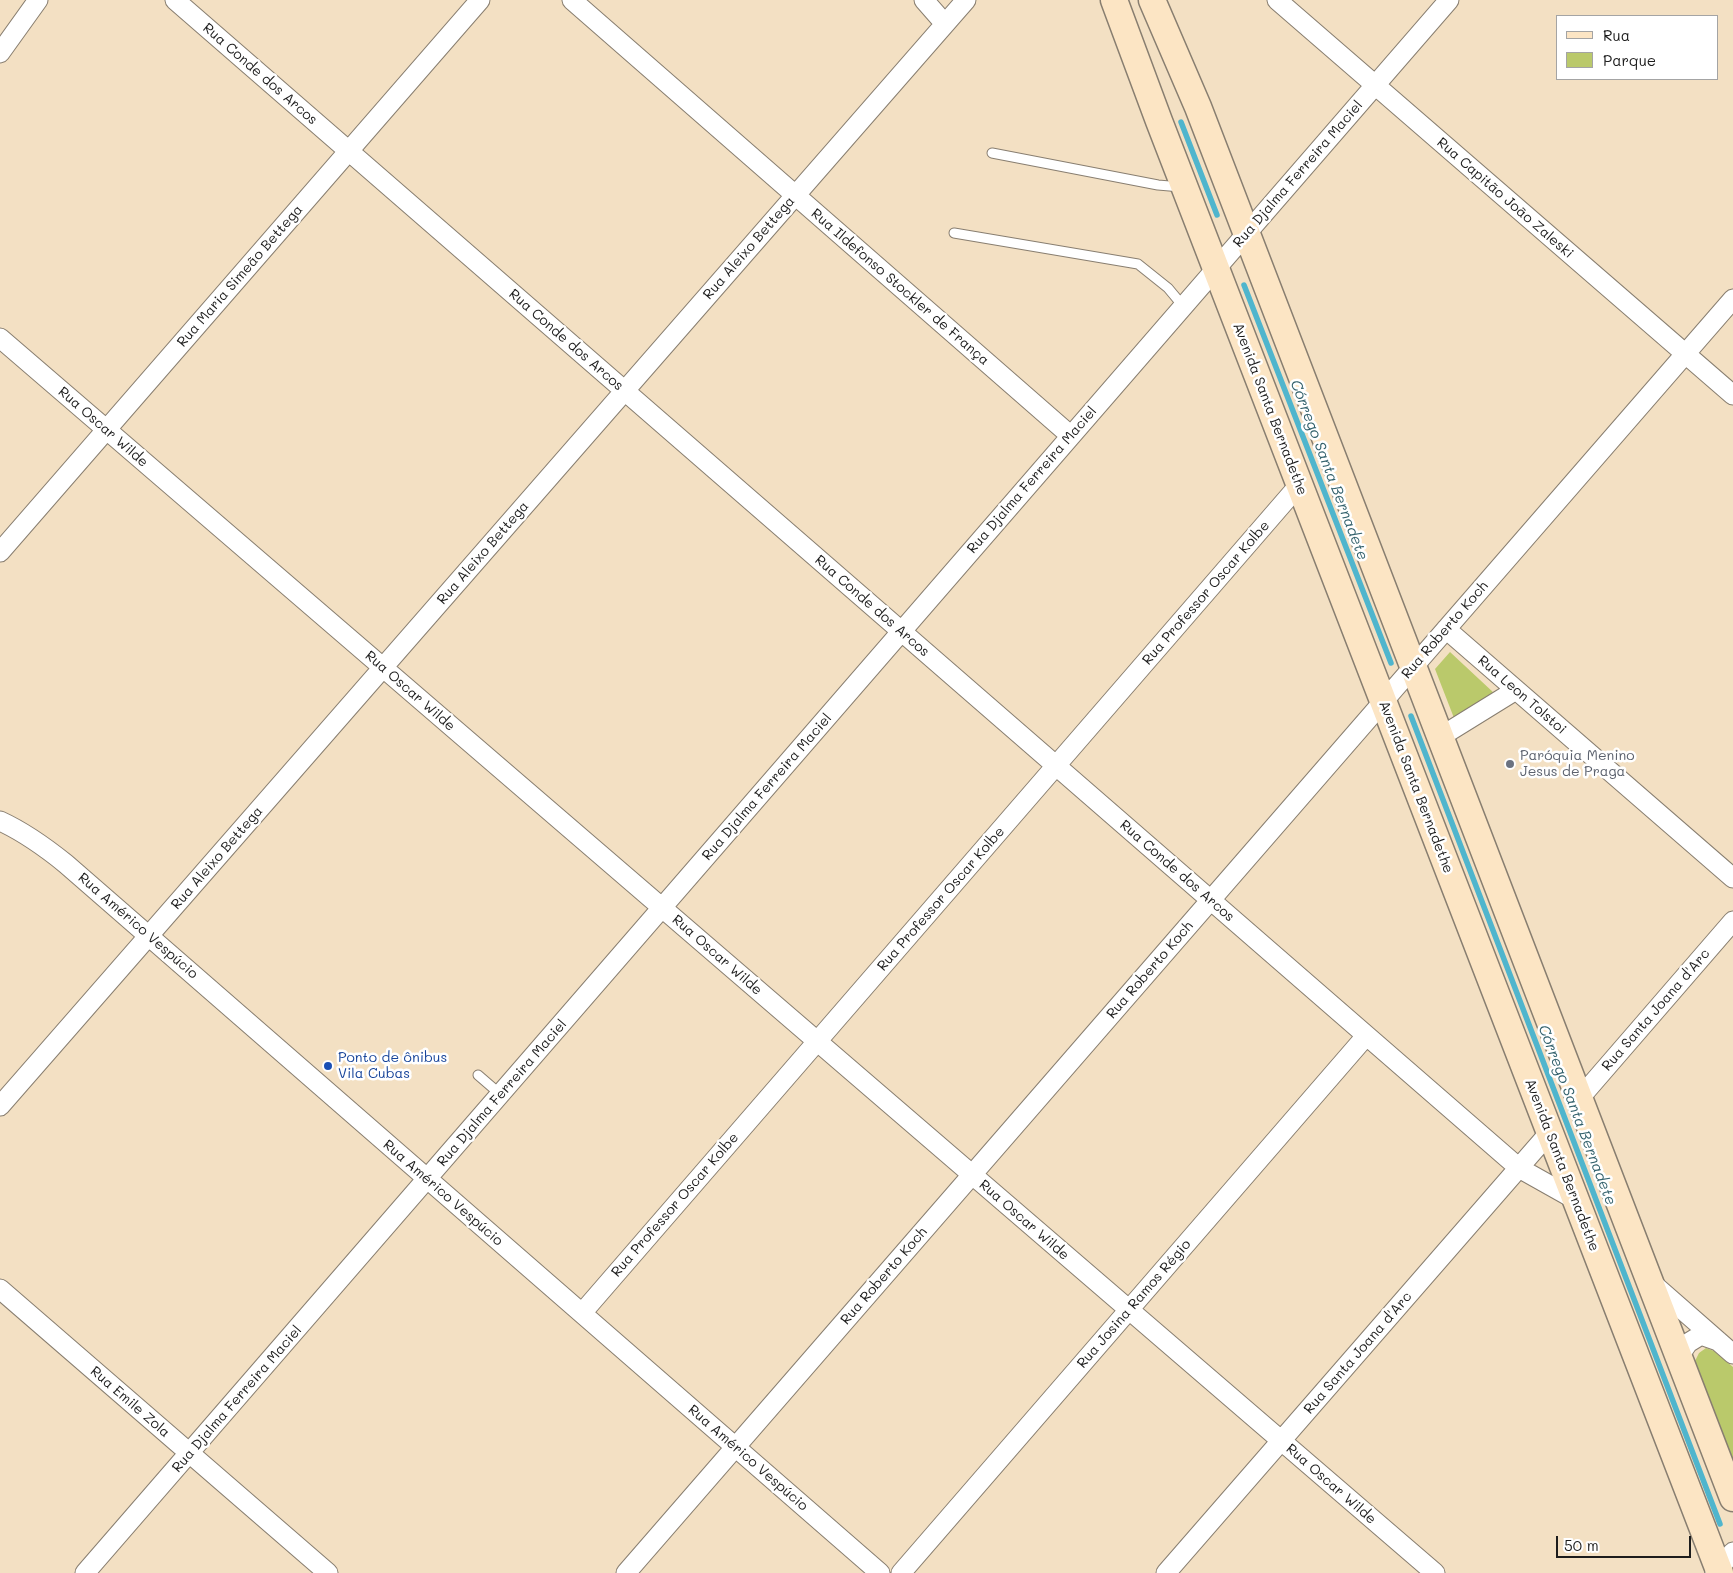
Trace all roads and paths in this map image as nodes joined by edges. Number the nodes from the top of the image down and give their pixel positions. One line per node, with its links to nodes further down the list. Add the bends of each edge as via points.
1 (38, 0): 12 (street)
2 (175, 0): 14 (street, Rua Conde dos Arcos)
3 (480, 0): 14 (street, Rua Maria Simeão Bettega)
4 (572, 0): 17 (street, Rua Ildefonso Stockler de França)
5 (924, 0): 11 (street)
6 (966, 0): 11 (street, Rua Aleixo Bettega)
7 (1114, 0): 16 (main road, Avenida Santa Bernadethe)
8 (1152, 0): 19 (main road, via 1198,106)
9 (1276, 0): 13 (street, Rua Capitão João Zaleski)
10 (1449, 0): 13 (street, Rua Djalma Ferreira Maciel)
11 (945, 24): 17 (street, Rua Aleixo Bettega)
12 (0, 53)
13 (1375, 85): 19 (street, Rua Djalma Ferreira Maciel); 24 (street, Rua Capitão João Zaleski)
14 (349, 151): 25 (street, Rua Conde dos Arcos); 27 (street, Rua Maria Simeão Bettega)
15 (992, 153): 16 (lane, via 1158,185)
16 (1184, 187): 20 (main road, Avenida Santa Bernadethe)
17 (795, 195): 25 (street, Rua Aleixo Bettega); 28 (street, Rua Ildefonso Stockler de França)
18 (954, 234): 22 (lane, via 1138,264 1168,288)
19 (1246, 234): 20 (street, Rua Djalma Ferreira Maciel); 34 (main road)
20 (1216, 269): 22 (street, Rua Djalma Ferreira Maciel); 29 (main road, Avenida Santa Bernadethe)
21 (1733, 299): 24 (street, Rua Roberto Koch)
22 (1184, 306): 28 (street, Rua Djalma Ferreira Maciel)
23 (0, 338): 27 (street, Rua Oscar Wilde)
24 (1685, 354): 26 (street, Rua Capitão João Zaleski); 31 (street, Rua Roberto Koch)
25 (624, 391): 32 (street, Rua Conde dos Arcos); 33 (street, Rua Aleixo Bettega)
26 (1733, 395)
27 (106, 430): 30 (street, Rua Maria Simeão Bettega); 33 (street, Rua Oscar Wilde)
28 (1071, 436): 32 (street, Rua Djalma Ferreira Maciel)
29 (1299, 485): 36 (main road, Avenida Santa Bernadethe); 38 (street, Rua Professor Oscar Kolbe)
30 (0, 552)
31 (1446, 629): 34 (street, Rua Roberto Koch); 35 (street, Rua Leon Tolstoi)
32 (902, 632): 38 (street, Rua Conde dos Arcos); 42 (street, Rua Djalma Ferreira Maciel)
33 (383, 667): 42 (street, Rua Oscar Wilde); 44 (street, Rua Aleixo Bettega)
34 (1413, 667): 36 (street, Rua Roberto Koch); 37 (main road)
35 (1516, 690): 37 (street); 40 (street, Rua Leon Tolstoi)
36 (1383, 702): 41 (street, Rua Roberto Koch); 51 (main road, Avenida Santa Bernadethe)
37 (1440, 737): 49 (main road)
38 (1056, 766): 41 (street, Rua Conde dos Arcos); 46 (street, Rua Professor Oscar Kolbe)
39 (0, 821): 44 (street, Rua Américo Vespúcio, via 45,847)
40 (1733, 878)
41 (1211, 900): 45 (street, Rua Conde dos Arcos); 53 (street, Rua Roberto Koch)
42 (662, 908): 46 (street, Rua Oscar Wilde); 48 (street, Rua Djalma Ferreira Maciel)
43 (1733, 921): 49 (street, Rua Santa Joana d'Arc)
44 (148, 936): 50 (street, Rua Aleixo Bettega); 54 (street, Rua Américo Vespúcio)
45 (1366, 1036): 52 (street, Rua Conde dos Arcos); 58 (street, Rua Josina Ramos Régio)
46 (817, 1042): 53 (street, Rua Oscar Wilde); 59 (street, Rua Professor Oscar Kolbe)
47 (478, 1075): 48 (lane)
48 (500, 1094): 54 (street, Rua Djalma Ferreira Maciel)
49 (1579, 1099): 56 (main road)
50 (0, 1106)
51 (1550, 1132): 52 (street, Rua Santa Joana d'Arc); 55 (main road, Avenida Santa Bernadethe)
52 (1518, 1168): 55 (street, Rua Conde dos Arcos); 63 (street, Rua Santa Joana d'Arc)
53 (972, 1175): 58 (street, Rua Oscar Wilde); 64 (street, Rua Roberto Koch)
54 (427, 1179): 59 (street, Rua Américo Vespúcio); 65 (street, Rua Djalma Ferreira Maciel)
55 (1576, 1200): 67 (main road, Avenida Santa Bernadethe)
56 (1650, 1282): 60 (street); 62 (main road)
57 (0, 1289): 65 (street, Rua Emile Zola)
58 (1129, 1310): 63 (street, Rua Oscar Wilde); 72 (street, Rua Josina Ramos Régio)
59 (582, 1313): 64 (street, Rua Américo Vespúcio)
60 (1718, 1341): 61 (street); 62 (street, via 1701,1335 1688,1343)
61 (1733, 1354)
62 (1679, 1356): 66 (main road)
63 (1281, 1441): 73 (street, Rua Santa Joana d'Arc); 74 (street, Rua Oscar Wilde)
64 (735, 1447): 70 (street, Rua Roberto Koch); 71 (street, Rua Américo Vespúcio)
65 (189, 1453): 68 (street, Rua Djalma Ferreira Maciel); 69 (street, Rua Emile Zola)
66 (1733, 1498)
67 (1722, 1567)
68 (86, 1573)
69 (328, 1573)
70 (626, 1573)
71 (880, 1573)
72 (902, 1573)
73 (1166, 1573)
74 (1435, 1573)

